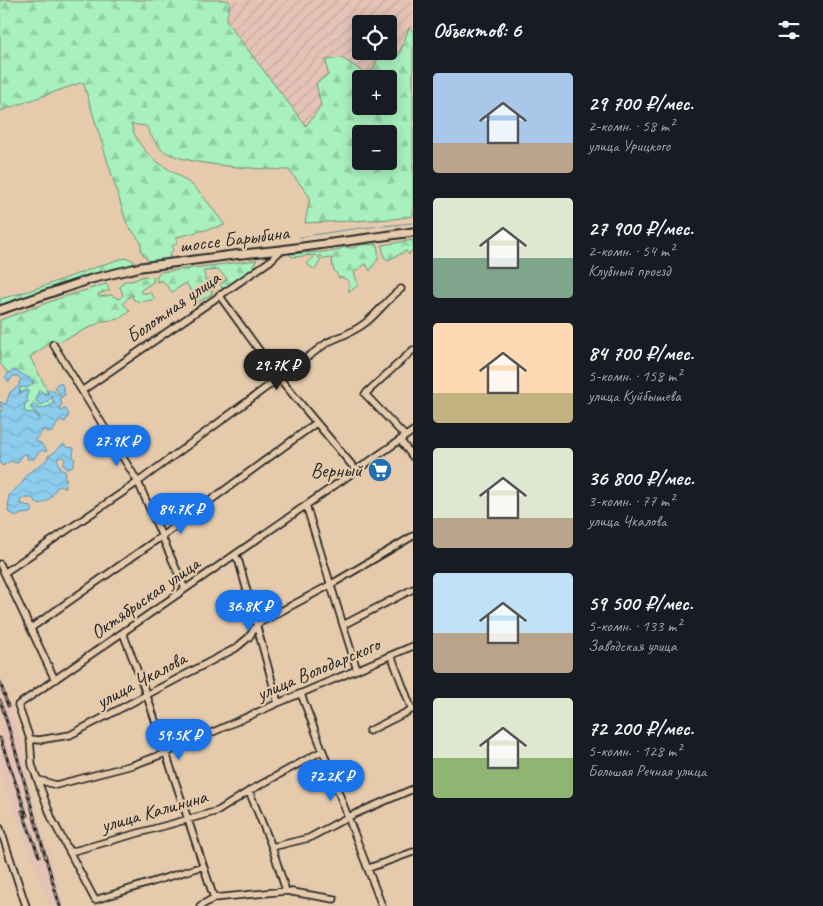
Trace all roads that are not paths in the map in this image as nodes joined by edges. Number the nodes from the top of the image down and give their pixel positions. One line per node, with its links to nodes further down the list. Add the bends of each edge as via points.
1 (413, 232): 2 (main road, шоссе Барыбина)
2 (281, 250): 4 (street, Болотная улица, via 270,261); 5 (main road, шоссе Барыбина, via 141,267 91,279)
3 (401, 289): 8 (street, via 369,320 328,342)
4 (218, 295): 8 (street); 9 (street, Болотная улица)
5 (0, 310)
6 (53, 344): 9 (street)
7 (413, 350): 12 (street, via 365,394)
8 (280, 378): 10 (street); 15 (street)
9 (83, 390): 15 (street)
10 (316, 422): 14 (street); 17 (street)
11 (413, 431): 12 (street, Октябрьская улица)
12 (402, 438): 13 (street); 14 (street, Октябрьская улица)
13 (413, 457)
14 (356, 470): 16 (street, Октябрьская улица)
15 (138, 482): 17 (street); 21 (street)
16 (306, 505): 19 (street, Октябрьская улица); 22 (street)
17 (162, 536): 23 (street); 27 (street)
18 (413, 536): 22 (street, улица Чкалова)
19 (235, 555): 23 (street, Октябрьская улица); 25 (street)
20 (0, 564): 21 (street)
21 (4, 573): 27 (street)
22 (330, 585): 25 (street, улица Чкалова); 26 (street)
23 (185, 589): 28 (street, Октябрьская улица)
24 (413, 590): 26 (street)
25 (257, 624): 34 (street, улица Чкалова, via 236,648); 35 (street)
26 (343, 625): 31 (street)
27 (31, 628): 32 (street)
28 (123, 632): 32 (street, Октябрьская улица); 34 (street)
29 (413, 646): 30 (street, улица Володарского)
30 (391, 655): 31 (street, улица Володарского); 36 (street)
31 (357, 670): 33 (street, улица Володарского)
32 (55, 680): 38 (street, Октябрьская улица, via 18,705)
33 (301, 694): 35 (street, улица Володарского); 39 (street)
34 (147, 696): 38 (street, улица Чкалова, via 70,735); 40 (street)
35 (278, 703): 40 (street, улица Володарского)
36 (413, 709): 37 (street)
37 (369, 731)
38 (30, 739): 41 (street, via 32,765)
39 (322, 751): 43 (street, улица Калинина); 44 (street)
40 (166, 753): 41 (street, улица Володарского, via 56,785); 45 (street)
41 (39, 780): 48 (street, via 52,819)
42 (413, 789): 44 (street)
43 (249, 791): 45 (street, улица Калинина, via 218,811); 47 (street)
44 (348, 817): 47 (street, via 309,838); 51 (street)
45 (187, 819): 48 (street, улица Калинина); 50 (street)
46 (0, 828): 56 (street)
47 (272, 848): 52 (street)
48 (70, 852): 50 (street, via 95,900)
49 (413, 852): 51 (street)
50 (203, 866): 53 (street)
51 (369, 868): 55 (street)
52 (286, 892): 53 (street); 54 (street)
53 (214, 898): 57 (street)
54 (334, 899)
55 (382, 905)
56 (26, 906)
57 (200, 906)

